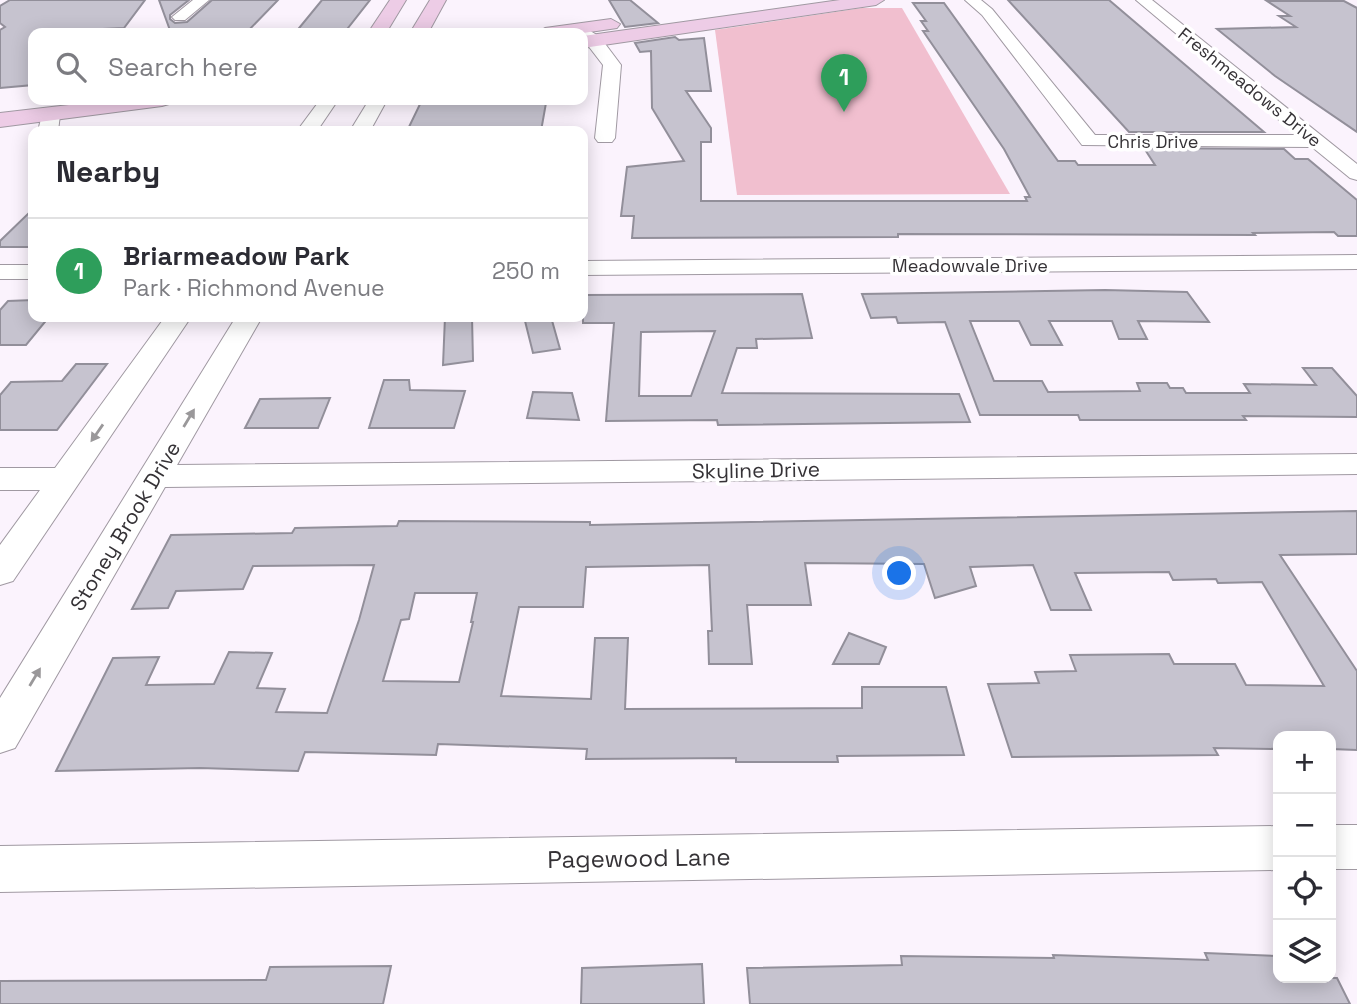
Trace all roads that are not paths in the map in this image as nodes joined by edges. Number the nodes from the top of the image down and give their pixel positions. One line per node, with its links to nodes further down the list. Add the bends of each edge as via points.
1 (202, 0): 8 (street)
2 (398, 0): 9 (main road)
3 (438, 0): 10 (main road)
4 (790, 0): 11 (main road)
5 (876, 0): 12 (main road)
6 (972, 0): 23 (street, Chris Drive, via 987,12 1089,141)
7 (1143, 0): 23 (street, Freshmeadows Drive)
8 (180, 17)
9 (380, 28)
10 (422, 28)
11 (588, 36)
12 (588, 37)
13 (588, 40): 22 (street, via 612,65)
14 (0, 105): 18 (main road)
15 (125, 105): 18 (main road)
16 (325, 105): 20 (street)
17 (375, 105): 21 (street)
18 (52, 115): 19 (main road)
19 (0, 120)
20 (311, 126)
21 (362, 126)
22 (605, 138)
23 (1316, 141): 24 (street, Freshmeadows Drive)
24 (1357, 174)
25 (1357, 262): 26 (street, Meadowvale Drive)
26 (588, 268)
27 (0, 272): 28 (street)
28 (28, 272)
29 (175, 322): 33 (street, one-way to 33)
30 (246, 322): 32 (street, Stoney Brook Drive, one-way to 30)
31 (1357, 464): 32 (street, Skyline Drive)
32 (155, 475): 36 (street, Stoney Brook Drive, one-way to 32)
33 (65, 479): 34 (street); 35 (street)
34 (0, 480)
35 (0, 572)
36 (0, 735)
37 (1336, 847): 38 (street)
38 (1357, 847)
39 (1273, 848): 40 (street, Pagewood Lane)
40 (0, 869)

